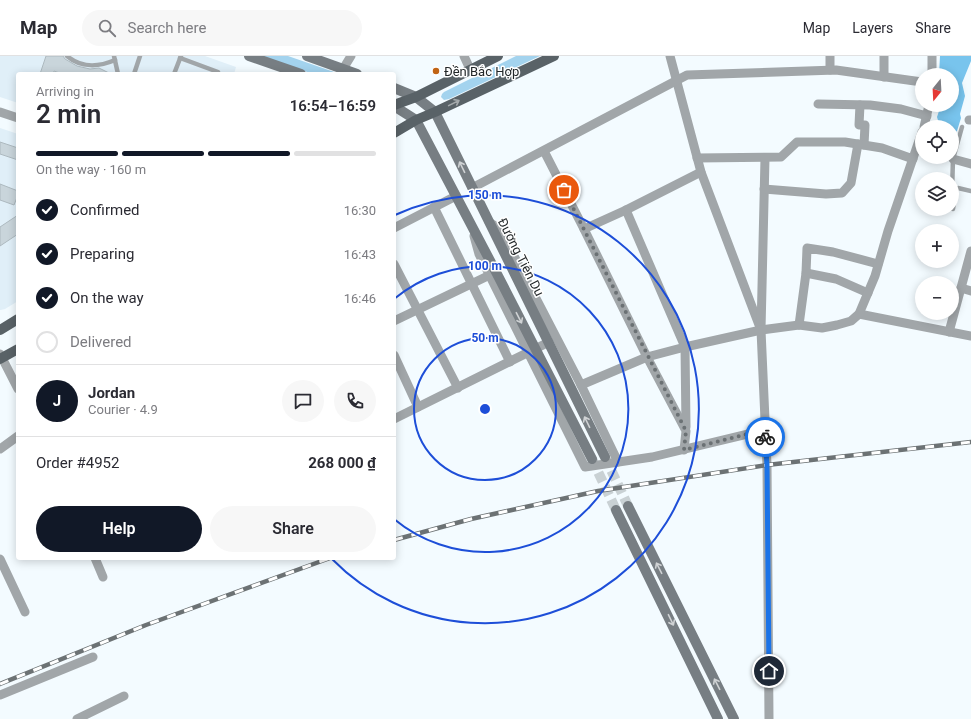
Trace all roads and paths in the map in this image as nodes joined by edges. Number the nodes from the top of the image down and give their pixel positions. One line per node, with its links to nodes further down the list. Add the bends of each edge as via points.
1 (67, 56): 13 (lane, via 92,66 104,64)
2 (140, 56): 20 (lane)
3 (249, 56): 23 (main road)
4 (307, 56): 16 (main road)
5 (351, 56): 16 (street)
6 (464, 56): 17 (street)
7 (498, 56): 17 (main road)
8 (554, 56): 35 (main road, one-way to 8)
9 (670, 56): 26 (street)
10 (830, 56): 18 (street)
11 (884, 56): 25 (street)
12 (932, 56): 15 (street)
13 (114, 57): 19 (lane)
14 (180, 57): 21 (lane); 22 (lane)
15 (932, 68)
16 (343, 69): 24 (main road)
17 (470, 69): 29 (main road)
18 (830, 70): 25 (street); 26 (street, via 687,75)
19 (118, 72)
20 (135, 72)
21 (175, 72)
22 (218, 72)
23 (295, 72)
24 (351, 72)
25 (884, 77): 27 (street)
26 (677, 80): 45 (street); 47 (street)
27 (915, 81)
28 (396, 89): 29 (main road, Đường Tiên Du)
29 (416, 96): 31 (main road); 35 (main road, Đường Tiên Du)
30 (818, 104): 32 (street)
31 (396, 105)
32 (860, 105): 37 (street); 44 (street, via 859,125 865,125)
33 (396, 107): 39 (main road)
34 (0, 112): 38 (street)
35 (435, 112): 39 (main road); 53 (main road, Đường Tiên Du, one-way to 35)
36 (928, 112): 37 (street)
37 (927, 116): 40 (street)
38 (16, 117)
39 (416, 120): 42 (main road); 57 (main road)
40 (926, 120)
41 (962, 128): 43 (lane)
42 (396, 132)
43 (959, 138)
44 (861, 145): 48 (street, via 845,142 797,142 781,157); 49 (street, via 882,148); 55 (street, via 851,183 842,193)
45 (544, 151): 53 (street); 62 (street)
46 (915, 153): 49 (street)
47 (697, 158): 48 (street); 52 (street)
48 (765, 158): 55 (street)
49 (913, 159): 64 (street)
50 (959, 161): 51 (street)
51 (971, 164)
52 (701, 172): 59 (street); 78 (street)
53 (472, 188): 60 (main road, Đường Tiên Du)
54 (959, 188): 56 (lane)
55 (764, 189): 78 (street)
56 (971, 191)
57 (456, 196): 58 (street); 67 (main road)
58 (434, 207): 61 (street); 68 (street)
59 (626, 210): 62 (street); 82 (street)
60 (489, 222): 81 (main road, Đường Tiên Du); 90 (street, via 500,229)
61 (396, 227)
62 (584, 228): 86 (street)
63 (971, 251): 69 (street)
64 (878, 264): 66 (street, via 807,248); 71 (street)
65 (396, 268): 72 (street)
66 (806, 273): 71 (street, via 836,279); 76 (street)
67 (493, 274): 68 (street); 84 (main road)
68 (472, 284): 72 (street); 87 (street)
69 (961, 288): 70 (street); 79 (street)
70 (971, 291)
71 (868, 293): 73 (street)
72 (417, 309): 75 (street); 91 (street)
73 (859, 314): 76 (street, via 851,320 822,328); 79 (street)
74 (16, 320): 77 (main road)
75 (396, 320)
76 (799, 325): 78 (street)
77 (0, 330)
78 (761, 330): 82 (street); 94 (street)
79 (949, 332): 80 (street)
80 (971, 336)
81 (549, 342): 84 (street); 99 (main road, Đường Tiên Du, one-way to 81)
82 (685, 347): 86 (street); 95 (street)
83 (16, 350): 85 (main road)
84 (531, 351): 87 (street); 100 (main road); 101 (street, via 585,467)
85 (1, 357): 89 (street)
86 (647, 357): 90 (street); 95 (street)
87 (510, 362): 91 (street)
88 (397, 369): 92 (street)
89 (16, 385)
90 (581, 385): 101 (street)
91 (458, 388): 92 (street)
92 (418, 407): 93 (street)
93 (396, 418)
94 (764, 430): 98 (street); 114 (street, via 767,465)
95 (686, 431): 98 (street)
96 (16, 437): 97 (street)
97 (0, 449)
98 (684, 450): 101 (street)
99 (605, 457)
100 (592, 459)
101 (618, 462)
102 (628, 506): 113 (main road, one-way to 102)
103 (616, 510): 112 (main road, one-way to 112)
104 (0, 560): 107 (street)
105 (96, 560): 106 (street)
106 (103, 577)
107 (25, 612)
108 (93, 657): 109 (street)
109 (0, 695)
110 (124, 696): 111 (street)
111 (77, 719)
112 (718, 719)
113 (734, 719)
114 (769, 719)

